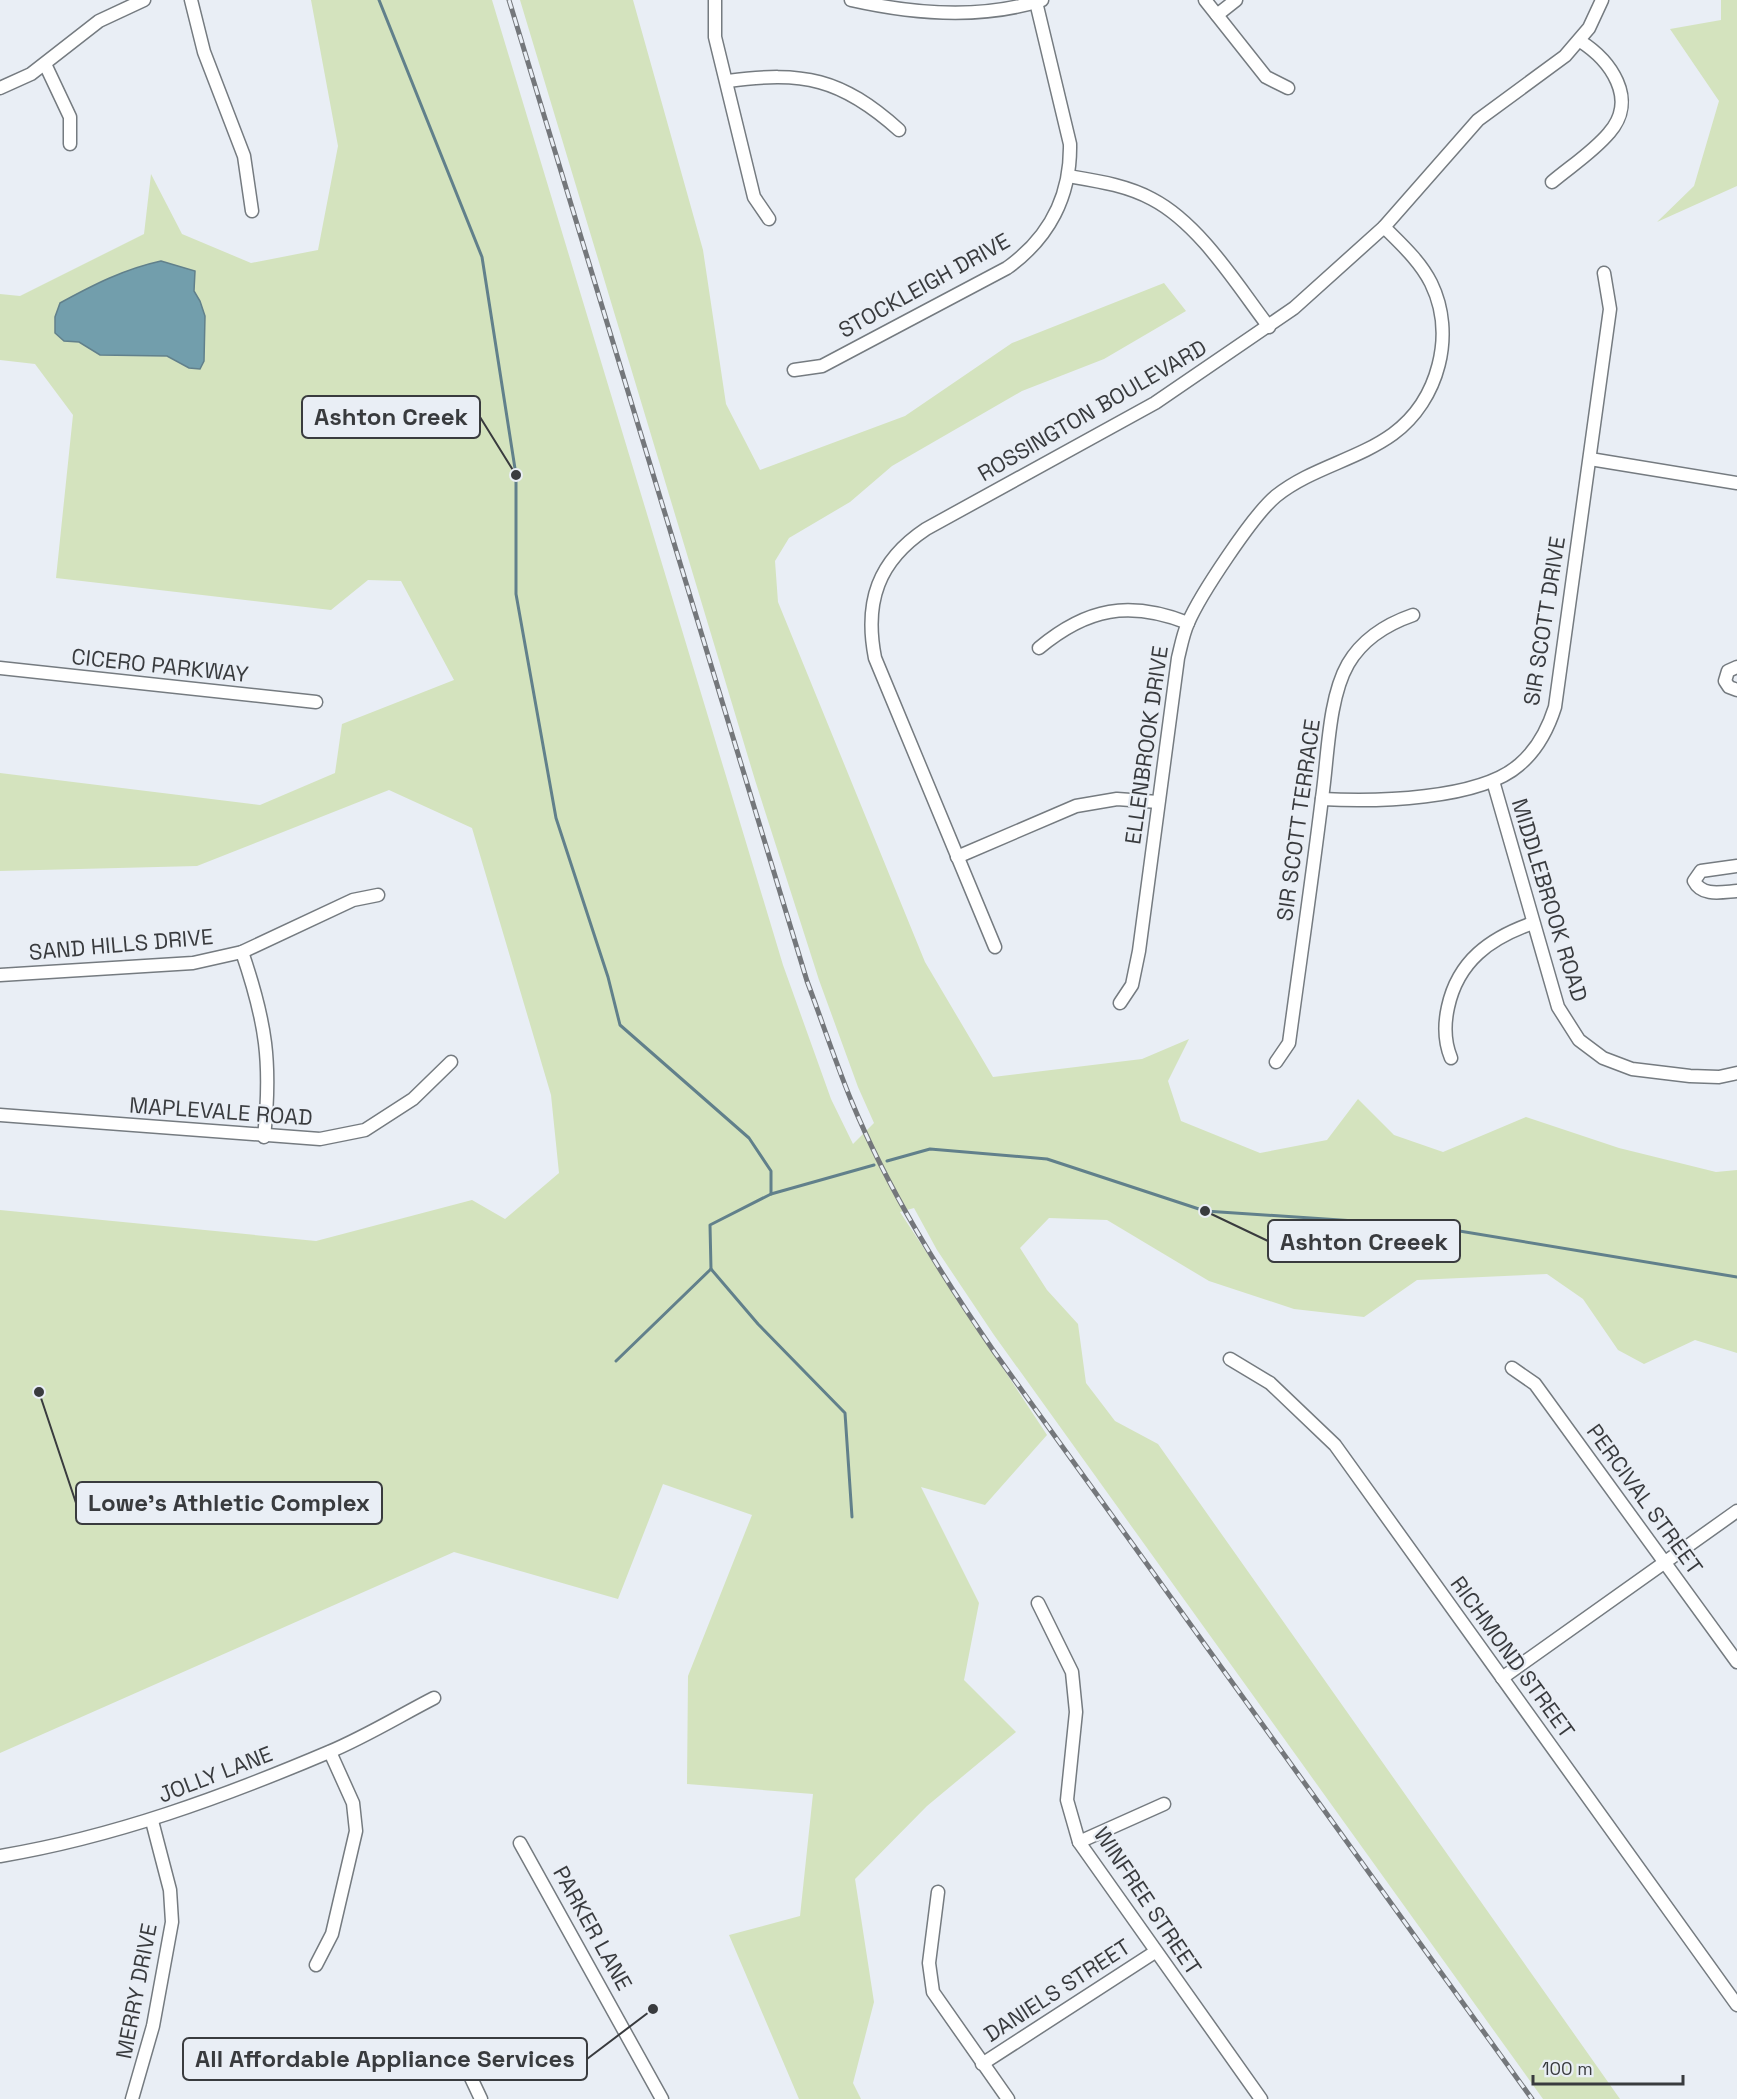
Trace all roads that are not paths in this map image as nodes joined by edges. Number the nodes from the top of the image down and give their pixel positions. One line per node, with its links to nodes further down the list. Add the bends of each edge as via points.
1 (144, 0): 12 (street, via 99,21)
2 (191, 0): 20 (street, via 204,52 244,156)
3 (715, 0): 13 (street, via 716,37)
4 (851, 0): 9 (street)
5 (1205, 0): 10 (street)
6 (1236, 0): 10 (street)
7 (1602, 0): 11 (street, ROSSINGTON BOULEVARD)
8 (1040, 1): 9 (street, via 980,11); 18 (street, STOCKLEIGH DRIVE, via 1066,123)
9 (914, 6)
10 (1217, 15): 15 (street, via 1266,77)
11 (1580, 41): 19 (street, via 1605,59 1615,72 1621,106 1611,132); 22 (street, ROSSINGTON BOULEVARD, via 1478,120)
12 (45, 64): 14 (street, via 16,83); 17 (street, via 70,117)
13 (728, 81): 16 (street, via 769,75 815,80 855,96); 21 (street, via 754,197)
14 (0, 88)
15 (1288, 88)
16 (899, 130)
17 (70, 144)
18 (1068, 176): 24 (street, via 1124,187 1169,208 1195,233); 25 (street, STOCKLEIGH DRIVE, via 1050,225 1024,255 822,366)
19 (1552, 182)
20 (252, 211)
21 (769, 219)
22 (1384, 227): 24 (street, ROSSINGTON BOULEVARD); 29 (street, ELLENBROOK DRIVE, via 1421,266 1438,301 1443,341 1432,384 1422,403 1393,434 1298,481 1275,497 1253,522)
23 (1604, 273): 26 (street, SIR SCOTT DRIVE, via 1611,307)
24 (1269, 327): 38 (street, ROSSINGTON BOULEVARD, via 1155,403 926,528 896,555 879,580 870,625 875,658)
25 (794, 370)
26 (1590, 459): 27 (street); 35 (street, SIR SCOTT DRIVE, via 1555,706 1530,754)
27 (1737, 483)
28 (1413, 615): 36 (street, SIR SCOTT TERRACE, via 1382,629 1348,664 1336,702)
29 (1188, 623): 30 (street, via 1148,611 1109,611 1073,623); 37 (street, ELLENBROOK DRIVE, via 1178,658)
30 (1039, 648)
31 (1737, 667): 33 (street, via 1725,676 1729,687)
32 (0, 668): 34 (street, CICERO PARKWAY)
33 (1737, 690)
34 (316, 702)
35 (1492, 781): 36 (street, SIR SCOTT DRIVE, via 1404,798); 42 (street, MIDDLEBROOK ROAD)
36 (1322, 799): 49 (street, SIR SCOTT TERRACE, via 1289,1043)
37 (1158, 802): 38 (street, via 1117,799 1076,806); 46 (street, ELLENBROOK DRIVE, via 1132,985)
38 (957, 856): 43 (street, ROSSINGTON BOULEVARD)
39 (1737, 866): 40 (street, via 1701,871 1694,881 1708,892)
40 (1737, 891)
41 (378, 896): 44 (street, SAND HILLS DRIVE, via 353,900)
42 (1533, 923): 47 (street, via 1485,945 1463,968 1447,1013 1445,1035); 50 (street, MIDDLEBROOK ROAD, via 1561,1013 1591,1052 1618,1065 1656,1073 1719,1077)
43 (995, 947)
44 (242, 952): 45 (street, SAND HILLS DRIVE, via 193,963); 52 (street, via 255,990 268,1056)
45 (0, 975)
46 (1120, 1003)
47 (1451, 1058)
48 (451, 1062): 52 (street, MAPLEVALE ROAD, via 413,1099 365,1130 320,1139)
49 (1276, 1062)
50 (1737, 1073)
51 (0, 1115): 52 (street, MAPLEVALE ROAD)
52 (264, 1137)
53 (1230, 1359): 59 (street, RICHMOND STREET, via 1270,1383 1335,1445)
54 (1512, 1368): 56 (street, PERCIVAL STREET, via 1535,1384)
55 (1737, 1511): 56 (street)
56 (1665, 1561): 58 (street, PERCIVAL STREET); 59 (street)
57 (1038, 1603): 65 (street, WINFREE STREET, via 1072,1672 1076,1712 1067,1800)
58 (1737, 1662)
59 (1502, 1678): 70 (street, RICHMOND STREET)
60 (434, 1698): 61 (street, JOLLY LANE)
61 (330, 1752): 63 (street, JOLLY LANE); 69 (street, via 353,1803 356,1831 332,1934)
62 (1164, 1804): 65 (street)
63 (152, 1821): 66 (street, JOLLY LANE); 73 (street, MERRY DRIVE, via 170,1890 172,1922 153,2026)
64 (520, 1842): 75 (street, PARKER LANE)
65 (1079, 1842): 68 (street, WINFREE STREET)
66 (0, 1856)
67 (938, 1892): 72 (street, via 929,1963 933,1992)
68 (1155, 1952): 72 (street, DANIELS STREET); 77 (street, WINFREE STREET)
69 (316, 1965)
70 (1737, 2005)
71 (456, 2046): 74 (street)
72 (982, 2064): 76 (street)
73 (132, 2099)
74 (481, 2099)
75 (662, 2099)
76 (1008, 2099)
77 (1261, 2099)

